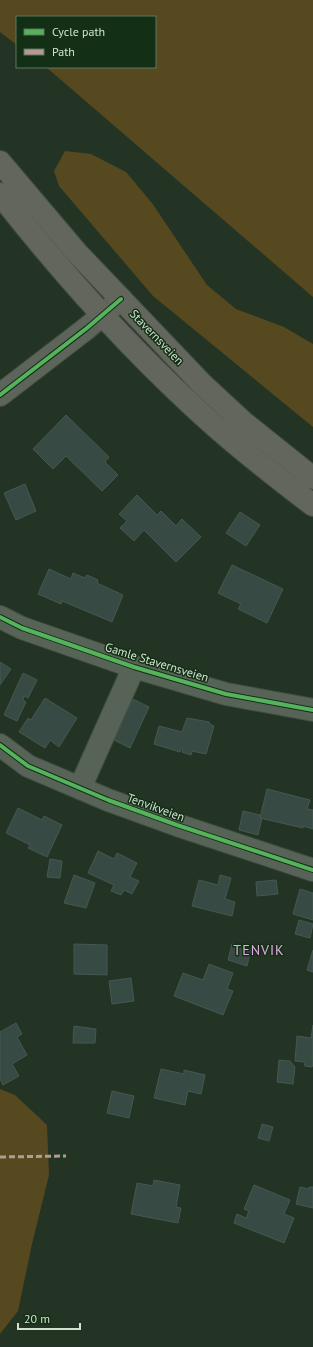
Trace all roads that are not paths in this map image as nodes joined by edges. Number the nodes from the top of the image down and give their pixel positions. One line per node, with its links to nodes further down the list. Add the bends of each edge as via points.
1 (0, 162): 3 (main road, Stavernsveien, via 77,253)
2 (0, 194): 4 (main road, Stavernsveien, via 61,269)
3 (121, 299): 4 (street); 6 (main road, Stavernsveien, via 202,384 243,422)
4 (102, 314): 5 (street); 7 (main road, Stavernsveien, via 127,342 212,423)
5 (0, 395)
6 (313, 478)
7 (313, 505)
8 (0, 617): 9 (street, Gamle Stavernsveien, via 22,628)
9 (134, 667): 10 (street, Gamle Stavernsveien, via 226,694); 12 (street)
10 (313, 710)
11 (0, 745): 12 (street, Tenvikveien, via 28,766)
12 (80, 788): 13 (street, Tenvikveien, via 177,825)
13 (313, 870)

